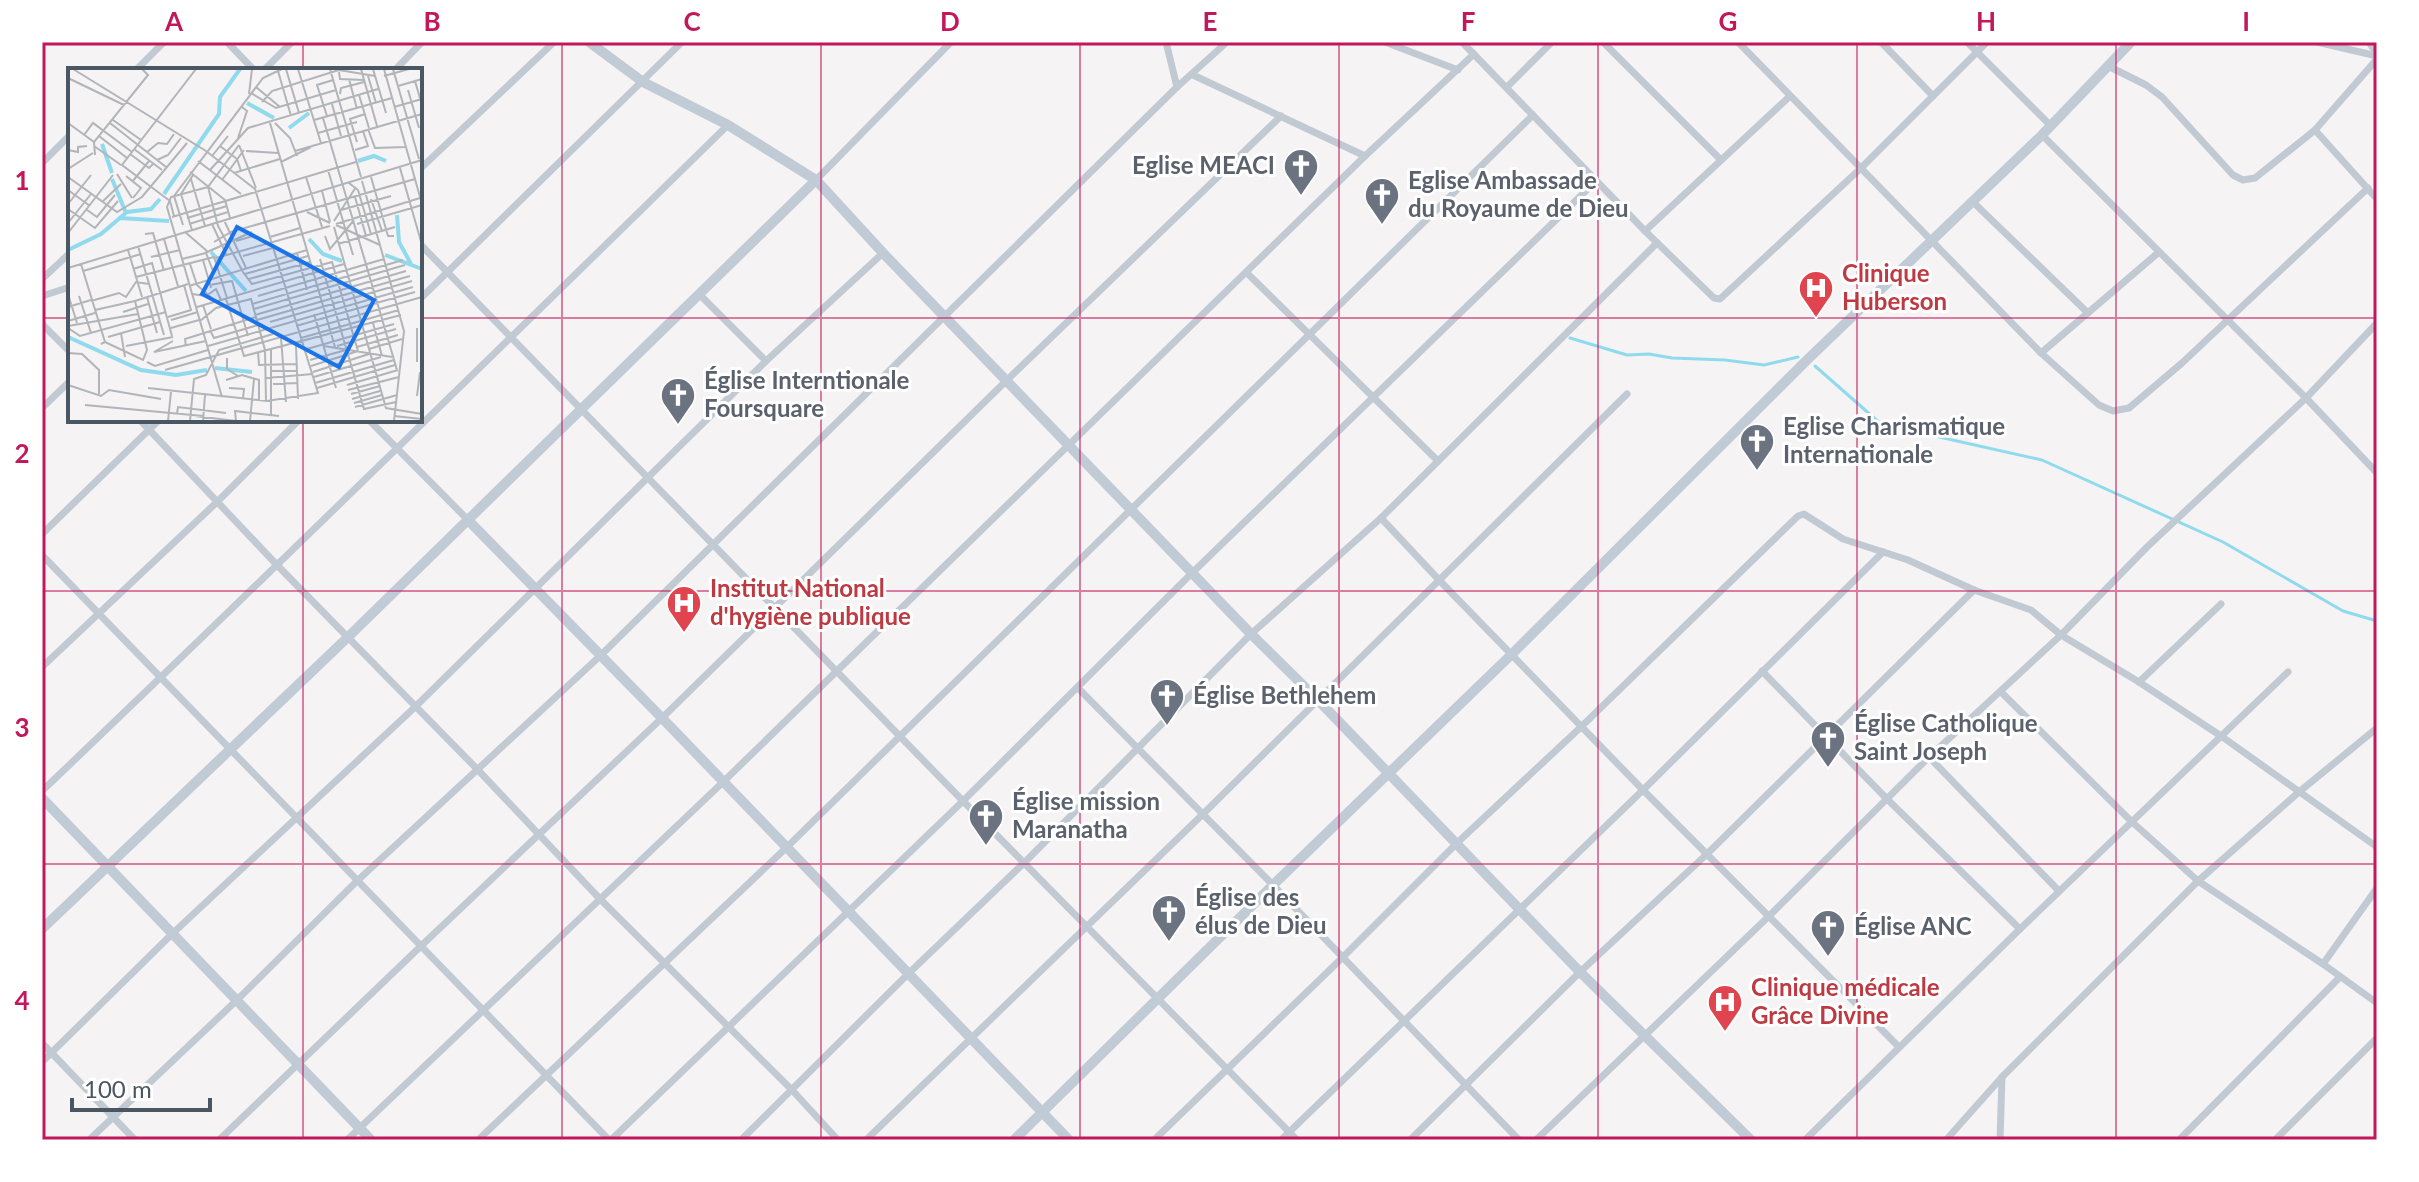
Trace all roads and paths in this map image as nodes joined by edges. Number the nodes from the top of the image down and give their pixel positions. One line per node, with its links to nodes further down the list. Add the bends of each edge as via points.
1 (164, 42): 26 (street)
2 (227, 42): 27 (street)
3 (292, 42): 28 (street)
4 (422, 42): 29 (street)
5 (554, 42): 47 (street)
6 (589, 42): 32 (street)
7 (682, 42): 32 (street)
8 (951, 42): 49 (street)
9 (1166, 42): 33 (street)
10 (1227, 42): 31 (street)
11 (1385, 42): 30 (street)
12 (1462, 42): 23 (street)
13 (1552, 42): 34 (street)
14 (1603, 42): 45 (street)
15 (1738, 42): 36 (street)
16 (1881, 42): 35 (street)
17 (1967, 42): 22 (street)
18 (1987, 42): 22 (street)
19 (2131, 42): 25 (street)
20 (2317, 42): 24 (street)
21 (2369, 42): 24 (street)
22 (1977, 52): 35 (street); 40 (street)
23 (1474, 54): 30 (street); 34 (street)
24 (2377, 56): 41 (street)
25 (2108, 66): 40 (street); 41 (street, via 2162,97 2243,180 2255,178)
26 (138, 68)
27 (252, 68)
28 (266, 68)
29 (397, 68)
30 (1458, 70): 44 (street)
31 (1193, 75): 33 (street); 38 (street)
32 (643, 82): 39 (street); 61 (street)
33 (1177, 87): 69 (street)
34 (1507, 87): 37 (street)
35 (1933, 96): 48 (street)
36 (1789, 97): 45 (street); 48 (street)
37 (1533, 115): 50 (street); 74 (street)
38 (1281, 116): 44 (street); 78 (street)
39 (728, 125): 49 (street); 73 (street)
40 (2050, 125): 42 (street)
41 (2315, 130): 51 (street)
42 (2042, 135): 53 (street); 58 (street)
43 (68, 137): 46 (street)
44 (1365, 156): 62 (street)
45 (1721, 160): 54 (street)
46 (42, 163)
47 (422, 167)
48 (1860, 169): 55 (street); 56 (street, via 1720,299)
49 (816, 180): 59 (street); 65 (street)
50 (1596, 181): 54 (street); 81 (street)
51 (2368, 188): 52 (street); 70 (street)
52 (2377, 199)
53 (1973, 202): 55 (street); 68 (street)
54 (1645, 231): 56 (street)
55 (1932, 242): 76 (street); 114 (street)
56 (1657, 243): 92 (street)
57 (422, 246): 61 (street)
58 (2159, 252): 68 (street); 70 (street)
59 (883, 253): 69 (street); 77 (street)
60 (68, 255): 63 (street)
61 (448, 271): 67 (street); 73 (street)
62 (1247, 273): 74 (street); 90 (street)
63 (42, 279)
64 (68, 288): 66 (street)
65 (699, 294): 77 (street); 84 (street)
66 (42, 296)
67 (422, 297)
68 (2088, 313): 76 (street)
69 (945, 316): 78 (street); 100 (street)
70 (2227, 319): 76 (street, via 2129,408 2113,411 2099,405); 82 (street)
71 (2377, 323): 82 (street)
72 (42, 324): 75 (street)
73 (512, 336): 84 (street); 91 (street)
74 (1309, 336): 81 (street); 96 (street)
75 (68, 350)
76 (2041, 353)
77 (766, 361): 94 (street)
78 (1006, 381): 90 (street); 109 (street)
79 (68, 383): 83 (street)
80 (1627, 394): 105 (street)
81 (1373, 398): 92 (street); 104 (street)
82 (2306, 398): 93 (street); 112 (street)
83 (42, 408)
84 (582, 408): 94 (street); 98 (street)
85 (142, 422): 89 (street)
86 (157, 422): 89 (street)
87 (297, 422): 95 (street)
88 (371, 422): 91 (street)
89 (149, 430): 95 (street); 99 (street)
90 (1068, 445): 96 (street); 117 (street)
91 (398, 449): 98 (street); 103 (street)
92 (1438, 461): 97 (street)
93 (2376, 470)
94 (648, 476): 100 (street); 106 (street)
95 (217, 502): 103 (street); 110 (street)
96 (1132, 509): 104 (street); 129 (street)
97 (1381, 518): 105 (street); 111 (street)
98 (467, 519): 106 (street); 113 (street)
99 (42, 534)
100 (714, 545): 109 (street); 115 (street)
101 (1883, 552): 107 (street); 118 (street); 127 (street, via 1843,539 1804,514 1798,516)
102 (42, 555): 110 (street)
103 (276, 564): 113 (street); 120 (street)
104 (1192, 573): 111 (street); 122 (street)
105 (1440, 581): 114 (street); 124 (street)
106 (535, 590): 115 (street); 125 (street)
107 (1974, 590): 112 (street, via 2031,610); 130 (street)
108 (2221, 604): 121 (street)
109 (775, 609): 117 (street); 126 (street)
110 (98, 614): 116 (street); 120 (street)
111 (1251, 634): 124 (street); 133 (street)
112 (2061, 635): 121 (street); 123 (street)
113 (347, 638): 125 (street); 132 (street)
114 (1512, 654): 127 (street); 136 (street)
115 (600, 656): 126 (street); 135 (street)
116 (42, 667)
117 (835, 670): 129 (street); 137 (street)
118 (1762, 671): 130 (street); 138 (street)
119 (2288, 672): 131 (street)
120 (160, 678): 132 (street); 139 (street)
121 (2139, 682): 131 (street)
122 (1078, 688): 133 (street); 143 (street)
123 (2001, 692): 134 (street); 146 (street)
124 (1318, 700): 136 (street); 144 (street)
125 (414, 708): 135 (street); 145 (street)
126 (662, 718): 137 (street); 147 (street)
127 (1582, 726): 138 (street); 148 (street)
128 (2377, 728): 140 (street)
129 (900, 736): 143 (street); 150 (street)
130 (1825, 736): 142 (street); 151 (street)
131 (2221, 736): 140 (street); 146 (street)
132 (229, 748): 145 (street); 153 (street)
133 (1138, 748): 144 (street); 152 (street)
134 (1929, 757): 142 (street); 158 (street)
135 (478, 770): 147 (street); 154 (street)
136 (1388, 774): 148 (street); 156 (street)
137 (722, 783): 150 (street); 159 (street)
138 (1643, 790): 151 (street); 160 (street)
139 (42, 791)
140 (2299, 792): 149 (street); 155 (street)
141 (42, 798): 153 (street)
142 (1887, 799): 162 (street); 165 (street)
143 (963, 801): 152 (street); 161 (street)
144 (1202, 815): 156 (street); 163 (street)
145 (295, 818): 154 (street); 166 (street)
146 (2131, 821): 155 (street); 158 (street)
147 (539, 834): 159 (street); 167 (street)
148 (1457, 843): 160 (street); 168 (street)
149 (2377, 847)
150 (786, 848): 161 (street); 169 (street)
151 (1707, 854): 162 (street); 171 (street)
152 (1025, 862): 163 (street); 172 (street)
153 (107, 867): 164 (street); 166 (street)
154 (357, 881): 167 (street); 175 (street)
155 (2198, 881): 170 (street); 190 (street)
156 (1273, 885): 168 (street); 174 (street)
157 (2377, 888): 170 (street)
158 (2059, 891): 165 (street)
159 (600, 899): 169 (street); 177 (street)
160 (1520, 908): 171 (street); 178 (street)
161 (848, 912): 172 (street); 179 (street)
162 (1768, 917): 180 (street); 184 (street)
163 (1086, 926): 174 (street); 181 (street)
164 (42, 929)
165 (2020, 929): 184 (street)
166 (172, 934): 175 (street); 185 (street)
167 (421, 946): 177 (street); 187 (street)
168 (1342, 958): 178 (street); 188 (street)
169 (664, 963): 179 (street); 189 (street)
170 (2323, 964): 173 (street)
171 (1580, 972): 180 (street); 191 (street)
172 (908, 974): 181 (street); 192 (street)
173 (2340, 977): 176 (street); 219 (street)
174 (1158, 999): 188 (street); 193 (street)
175 (237, 1000): 187 (street); 194 (street)
176 (2377, 1003)
177 (484, 1011): 189 (street); 195 (street)
178 (1403, 1022): 191 (street); 196 (street)
179 (728, 1028): 192 (street); 203 (street)
180 (1644, 1036): 214 (street); 215 (street)
181 (970, 1038): 193 (street); 206 (street)
182 (2377, 1038): 220 (street)
183 (42, 1043): 185 (street)
184 (1899, 1047): 216 (street)
185 (51, 1053): 186 (street); 194 (street)
186 (42, 1062)
187 (298, 1064): 195 (street); 199 (street)
188 (1227, 1067): 196 (street); 209 (street)
189 (546, 1075): 202 (street); 203 (street)
190 (2002, 1077): 217 (street); 218 (street)
191 (1466, 1085): 212 (street); 213 (street)
192 (792, 1090): 204 (street); 205 (street)
193 (1043, 1113): 207 (street); 208 (street)
194 (113, 1117): 197 (street); 198 (street)
195 (359, 1128): 200 (street); 201 (street)
196 (1290, 1132): 210 (street); 211 (street)
197 (89, 1140)
198 (135, 1140)
199 (219, 1140)
200 (347, 1140)
201 (371, 1140)
202 (478, 1140)
203 (610, 1140)
204 (741, 1140)
205 (838, 1140)
206 (866, 1140)
207 (1014, 1140)
208 (1069, 1140)
209 (1154, 1140)
210 (1281, 1140)
211 (1297, 1140)
212 (1410, 1140)
213 (1519, 1140)
214 (1536, 1140)
215 (1751, 1140)
216 (1805, 1140)
217 (1946, 1140)
218 (2000, 1140)
219 (2179, 1140)
220 (2275, 1140)

